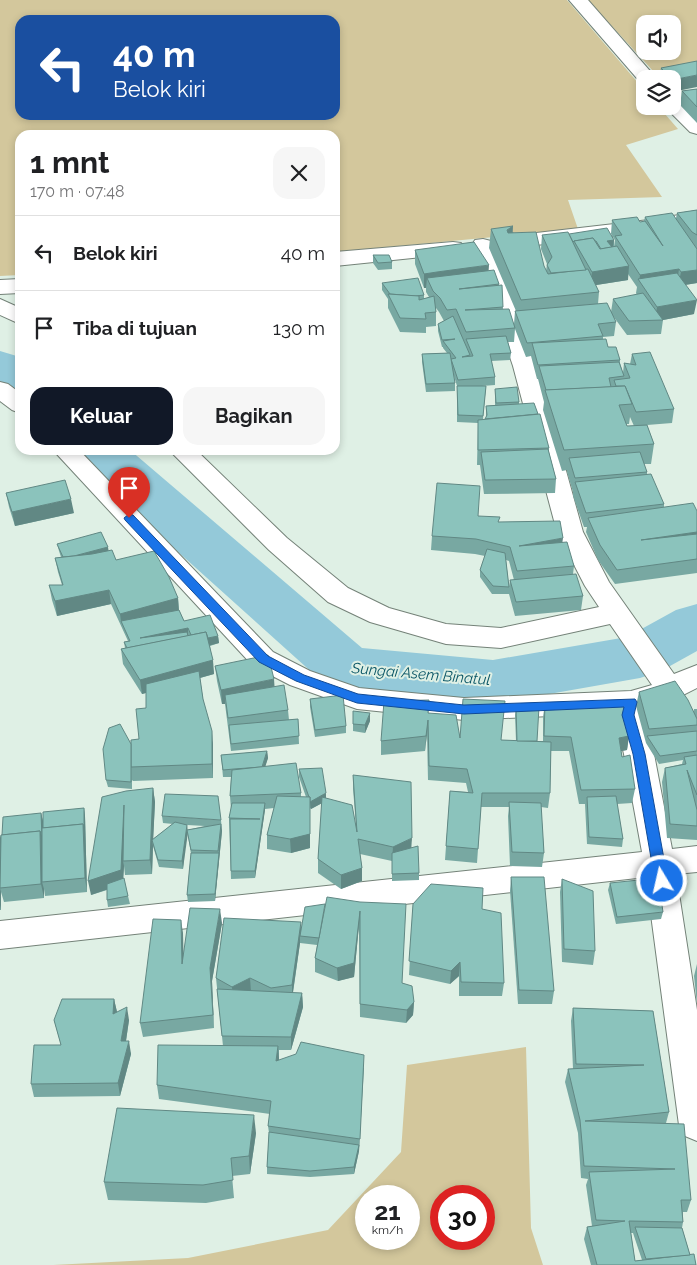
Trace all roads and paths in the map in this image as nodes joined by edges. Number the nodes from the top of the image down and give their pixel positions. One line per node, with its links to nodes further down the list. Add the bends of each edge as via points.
1 (578, 0): 2 (street)
2 (640, 70)
3 (681, 113): 4 (street)
4 (697, 128)
5 (697, 218): 6 (street)
6 (484, 246): 7 (street); 16 (street, via 525,366 570,532 598,586)
7 (340, 259)
8 (15, 286): 9 (street)
9 (0, 287)
10 (0, 306): 11 (street)
11 (15, 314)
12 (0, 389): 13 (street)
13 (15, 401)
14 (70, 455): 19 (street, via 264,659 300,678 357,698 464,710)
15 (186, 455): 16 (street, via 278,544 338,595 380,615 446,634 501,638)
16 (619, 616): 18 (street)
17 (697, 675): 18 (street)
18 (665, 683): 19 (street)
19 (631, 702): 21 (street, via 628,715 639,754)
20 (697, 859): 21 (street)
21 (659, 862): 22 (street); 23 (street)
22 (0, 935)
23 (697, 1125)

